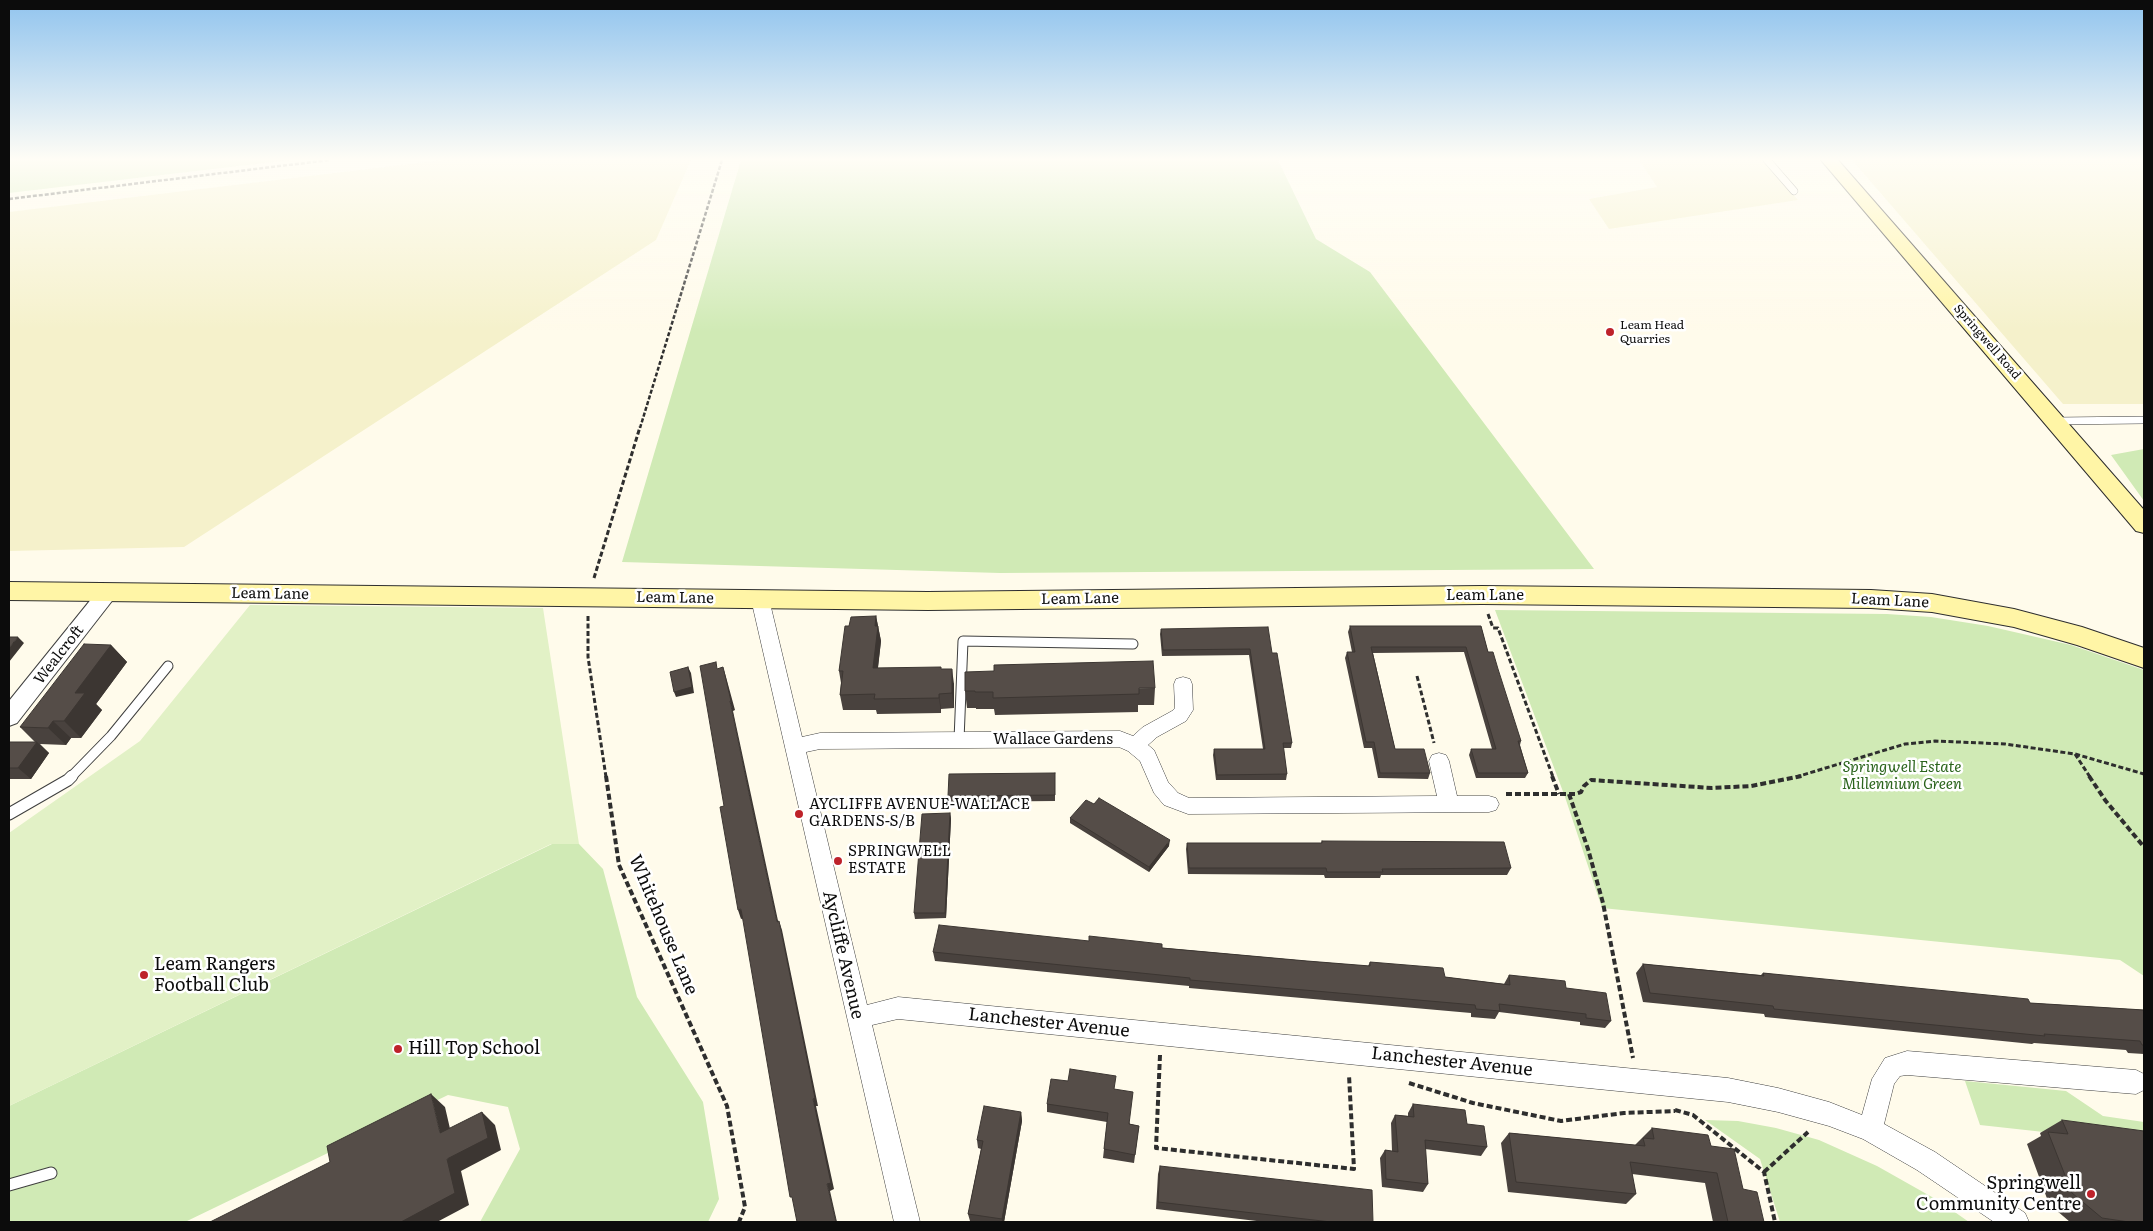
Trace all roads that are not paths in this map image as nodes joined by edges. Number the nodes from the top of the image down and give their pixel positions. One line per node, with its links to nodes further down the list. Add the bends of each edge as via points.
1 (1879, 217): 3 (main road, Springwell Road)
2 (2144, 420): 3 (lane)
3 (2054, 421): 4 (main road, Springwell Road)
4 (2144, 525)
5 (9, 591): 6 (main road, Leam Lane)
6 (108, 592): 7 (main road, Leam Lane); 12 (street, Wealcroft)
7 (760, 599): 9 (main road, Leam Lane, via 1482,596 1900,600 2014,618); 15 (street, Aycliffe Avenue)
8 (1133, 644): 13 (lane, via 963,641)
9 (2144, 658)
10 (168, 666): 19 (lane, via 111,736 68,780)
11 (1183, 684): 14 (street, via 1184,710)
12 (9, 717)
13 (959, 740): 14 (street, Wallace Gardens, via 1120,740); 15 (street, Wallace Gardens, via 820,741)
14 (1136, 745): 17 (street, via 1147,756 1161,787 1171,799 1188,806)
15 (794, 746): 20 (street, Aycliffe Avenue)
16 (1439, 761): 17 (street)
17 (1449, 804): 18 (street)
18 (1489, 804)
19 (9, 814)
20 (858, 1018): 22 (street, Lanchester Avenue, via 898,1008 1728,1090 1829,1114); 25 (street, Aycliffe Avenue)
21 (2136, 1082): 22 (street, via 1907,1063 1893,1066 1884,1079)
22 (1870, 1130): 26 (street, Lanchester Avenue, via 1926,1161)
23 (51, 1173): 24 (lane)
24 (9, 1185)
25 (907, 1222)
26 (2016, 1222)

